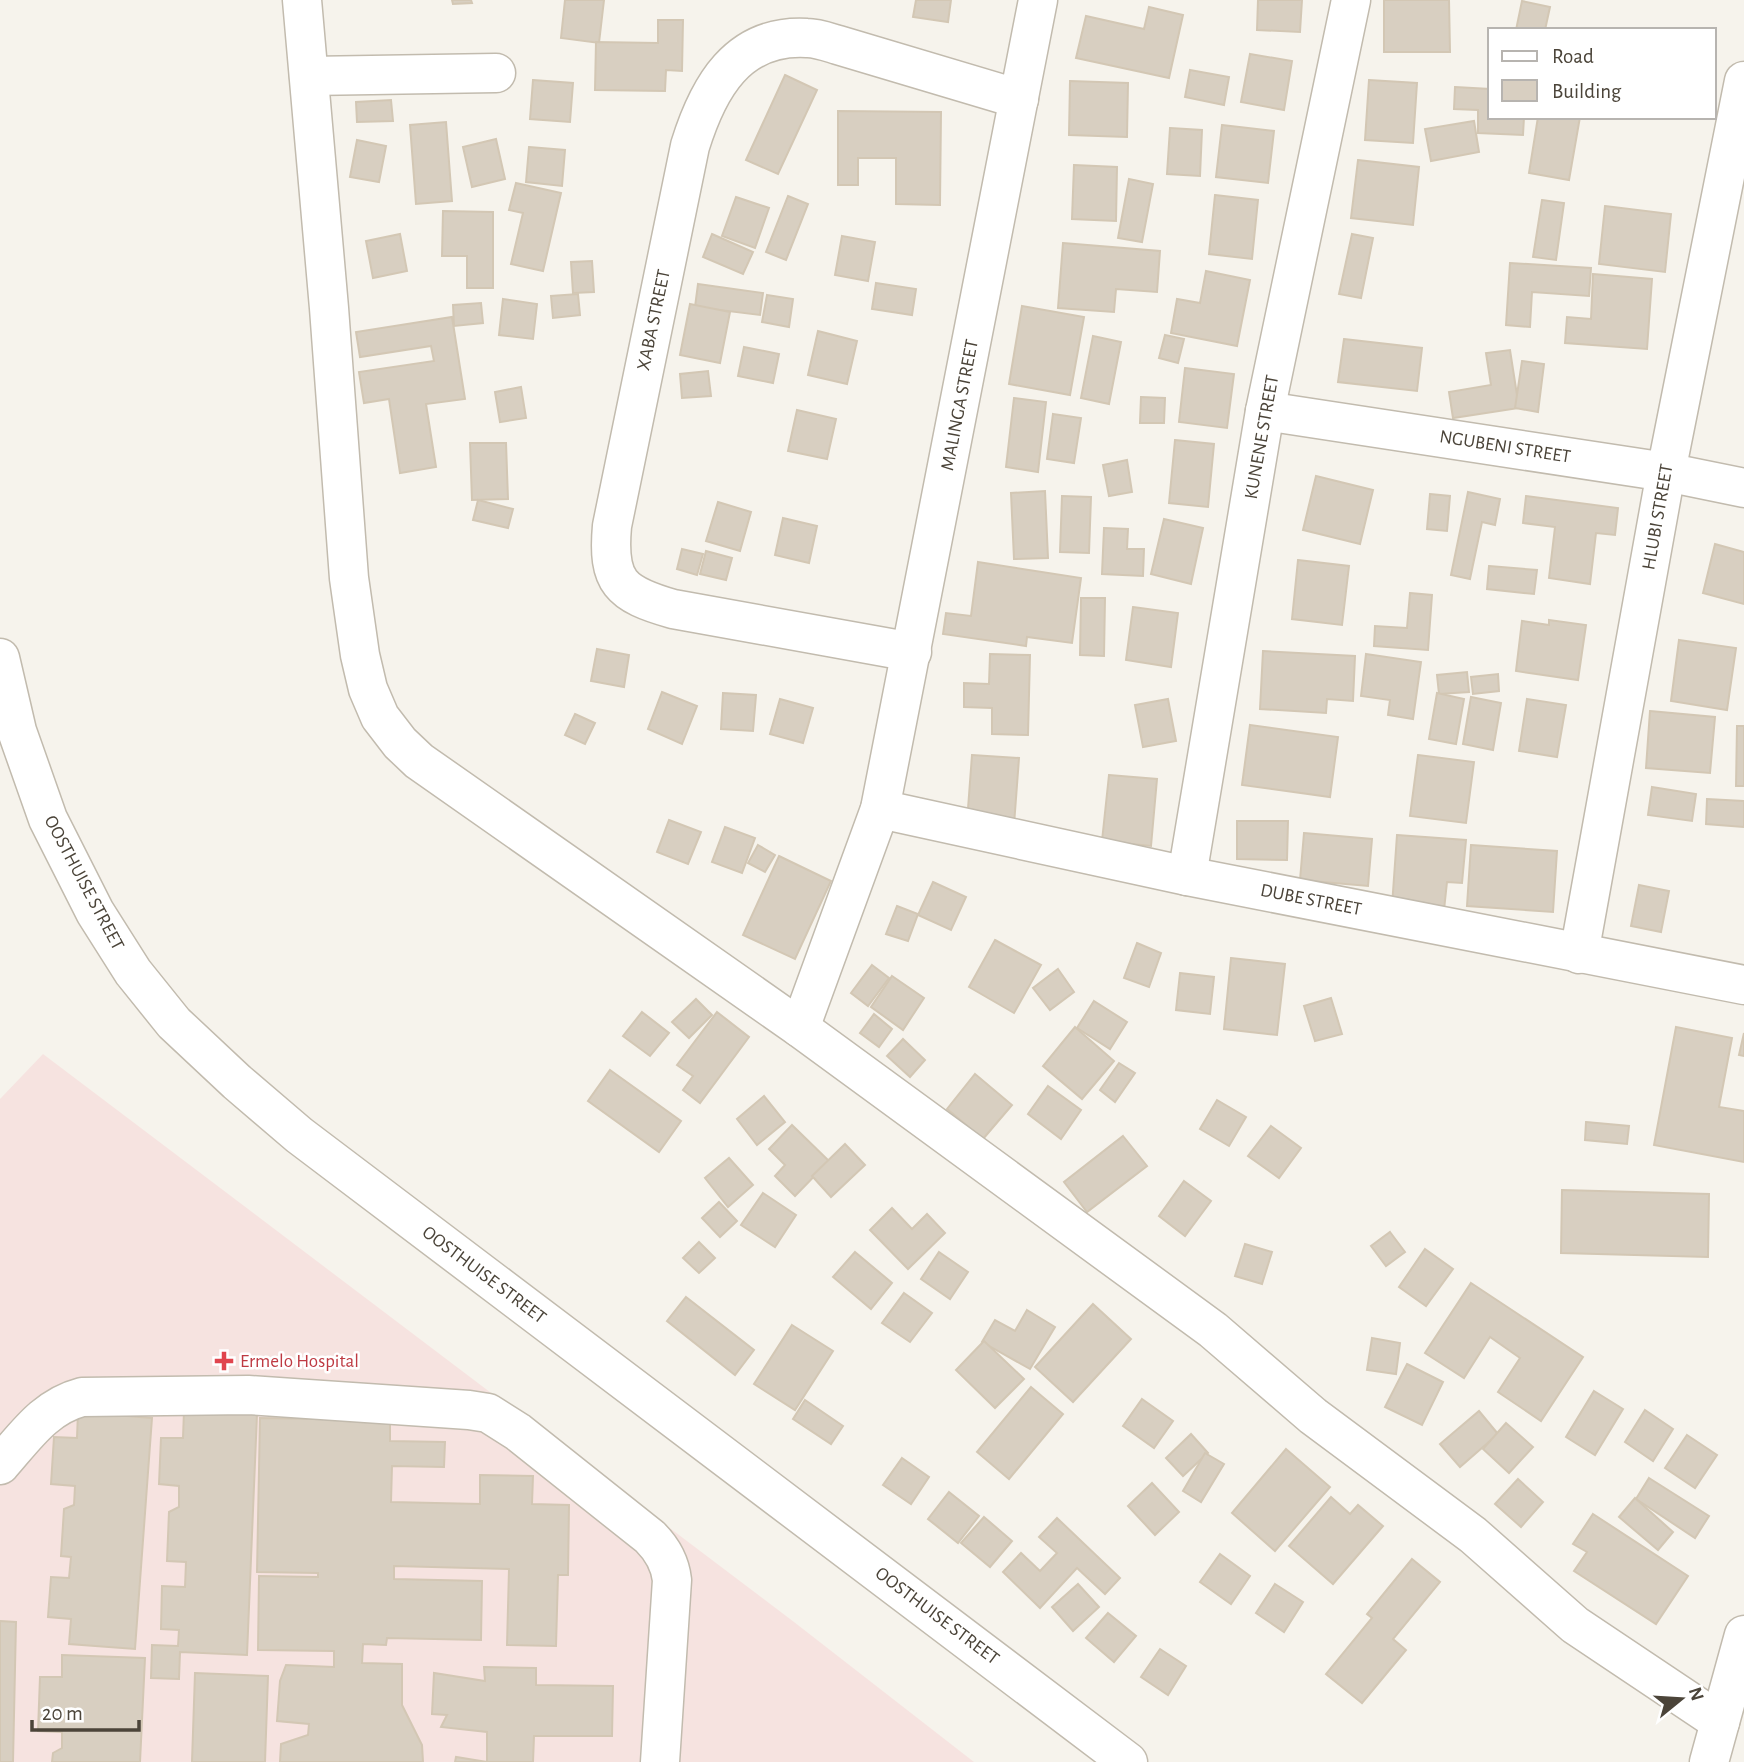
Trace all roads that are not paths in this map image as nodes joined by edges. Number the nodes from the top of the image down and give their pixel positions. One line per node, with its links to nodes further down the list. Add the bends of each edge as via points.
1 (303, 0): 5 (street)
2 (1038, 0): 7 (street, MALINGA STREET)
3 (1350, 0): 8 (street, KUNENE STREET)
4 (496, 73): 5 (street)
5 (309, 76): 17 (street, via 349,578 359,655 380,717 419,761)
6 (1744, 82): 9 (street, HLUBI STREET)
7 (1019, 99): 11 (street, MALINGA STREET); 11 (street, XABA STREET, via 808,38 758,46 721,77 701,110 684,169 612,526 611,564 618,580 631,594 650,602)
8 (1265, 411): 9 (street, NGUBENI STREET); 14 (street, KUNENE STREET)
9 (1666, 471): 10 (street, NGUBENI STREET); 15 (street, HLUBI STREET)
10 (1744, 488)
11 (912, 652): 13 (street, MALINGA STREET)
12 (0, 659): 22 (street, OOSTHUISE STREET, via 17,731 48,819 95,912 133,972 174,1023 299,1135)
13 (880, 809): 14 (street, DUBE STREET); 17 (street, MALINGA STREET)
14 (1187, 876): 15 (street, DUBE STREET)
15 (1579, 954): 16 (street, DUBE STREET)
16 (1744, 985)
17 (800, 1028): 20 (street, via 1213,1329 1314,1416 1473,1535 1575,1625)
18 (0, 1465): 21 (street, via 42,1418 63,1402 82,1397 248,1395 488,1413 650,1537 666,1558 672,1580)
19 (1744, 1635): 20 (street)
20 (1720, 1722): 23 (street)
21 (660, 1762)
22 (1128, 1762)
23 (1709, 1762)

